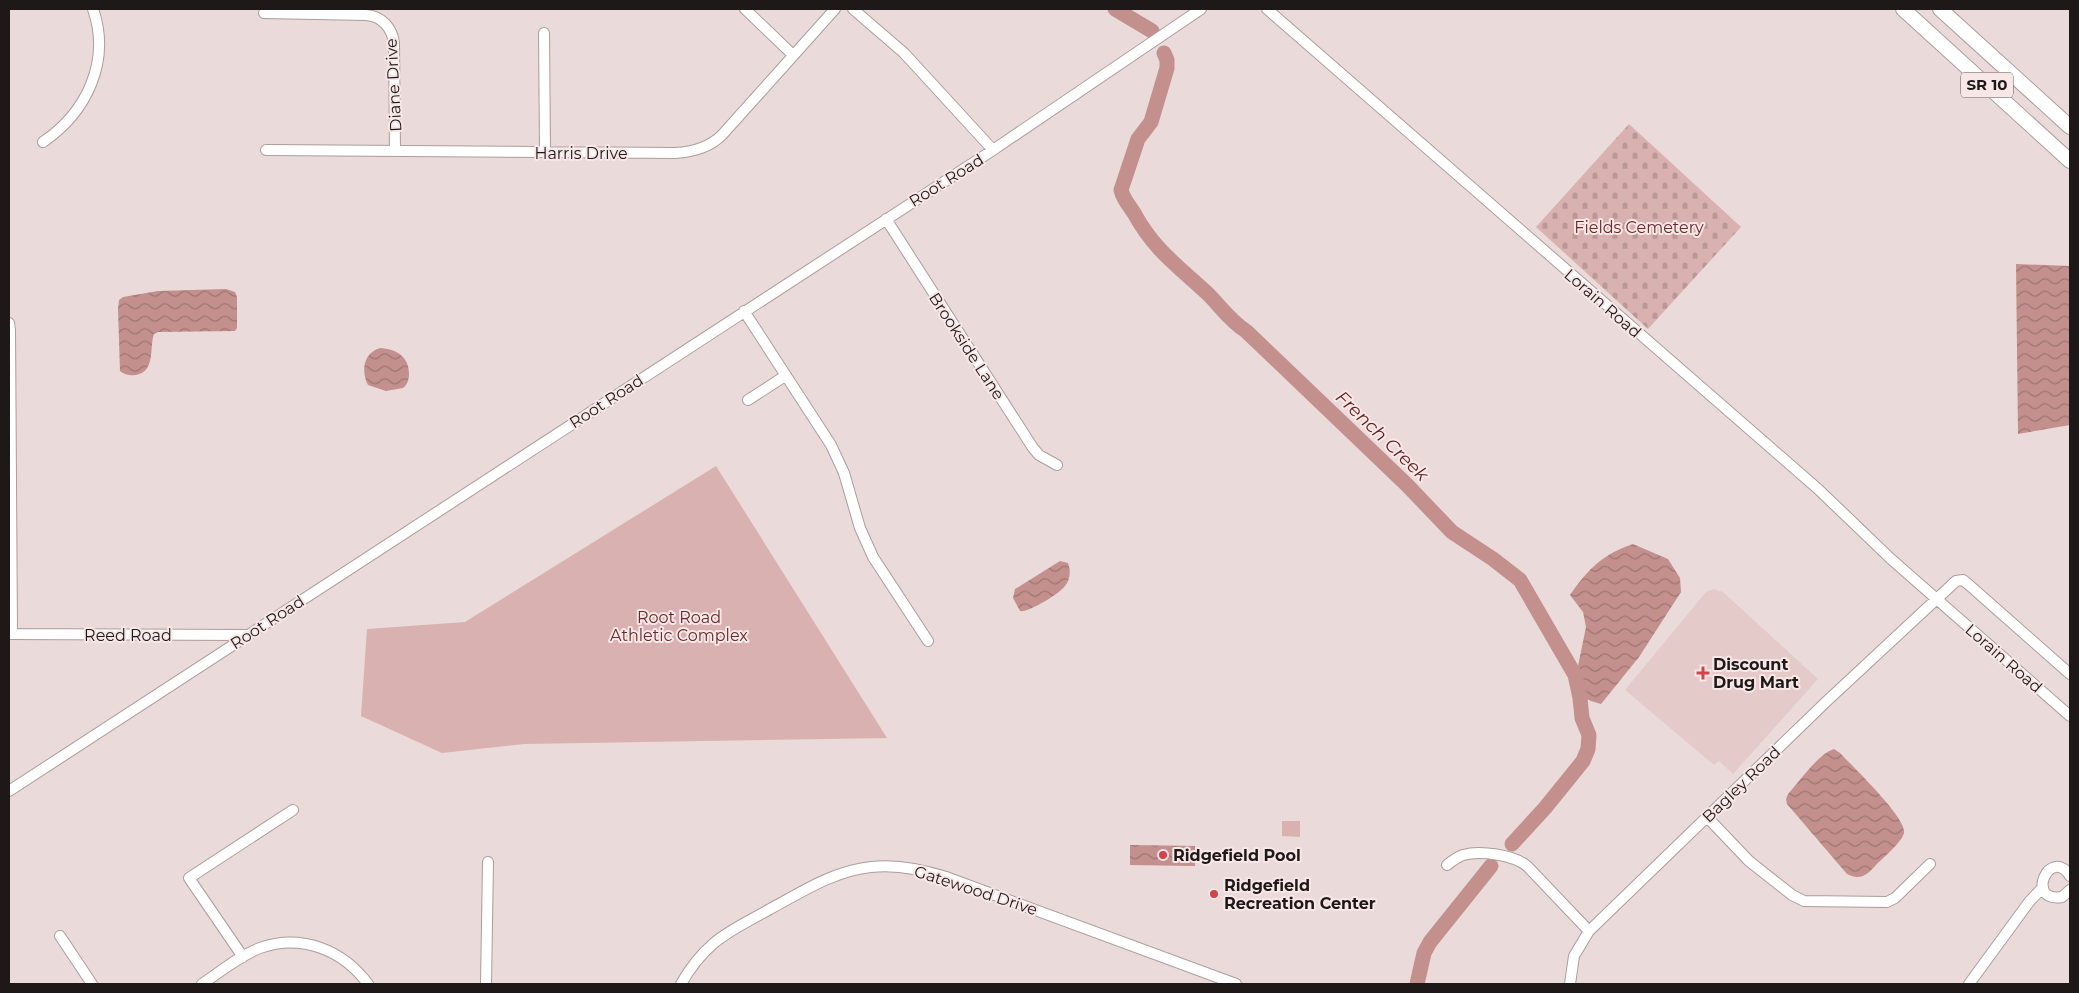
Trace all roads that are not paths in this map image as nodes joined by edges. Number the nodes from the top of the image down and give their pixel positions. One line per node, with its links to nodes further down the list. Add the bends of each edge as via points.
1 (93, 9): 13 (street, via 99,53 91,86 70,120)
2 (745, 9): 11 (street)
3 (835, 9): 11 (street, Harris Drive)
4 (853, 9): 15 (street, via 904,53)
5 (1201, 9): 15 (street, Root Road)
6 (1267, 9): 26 (street, Lorain Road, via 1818,489)
7 (1903, 9): 18 (highway, SR 10)
8 (1940, 9): 12 (highway, SR 10)
9 (264, 13): 16 (street, Diane Drive, via 366,15 387,25 394,43)
10 (544, 33): 17 (street)
11 (793, 55): 17 (street, Harris Drive, via 722,135 702,148 675,153)
12 (2070, 127)
13 (43, 142)
14 (266, 150): 16 (street, Harris Drive)
15 (993, 150): 19 (street, Root Road)
16 (395, 151): 17 (street, Harris Drive)
17 (545, 152)
18 (2070, 161)
19 (886, 219): 20 (street, Root Road); 24 (street, Brookside Lane, via 1033,448)
20 (744, 311): 22 (street); 28 (street, Root Road)
21 (9, 323): 25 (street)
22 (785, 376): 23 (street); 29 (street, via 835,453 873,557)
23 (748, 400)
24 (1057, 465)
25 (10, 475): 27 (street)
26 (1937, 599): 30 (street, Lorain Road, via 1954,582 1963,580); 31 (street, Lorain Road); 34 (street, Bagley Road)
27 (11, 634): 28 (street, Reed Road)
28 (247, 635): 32 (street, Root Road)
29 (928, 641)
30 (2070, 674)
31 (2070, 716)
32 (9, 791)
33 (293, 810): 43 (street, via 190,878)
34 (1707, 818): 36 (street, via 1749,861 1804,901 1887,902); 41 (street, Bagley Road)
35 (488, 862): 47 (street)
36 (1930, 864)
37 (1447, 865): 41 (street, via 1465,854 1515,859 1527,866)
38 (2070, 876): 39 (street, via 2060,868 2050,869 2043,877)
39 (2043, 887): 40 (street, via 2048,895 2057,898); 51 (street)
40 (2070, 890)
41 (1589, 931): 50 (street, Bagley Road, via 1574,956)
42 (60, 936): 44 (street)
43 (243, 957): 45 (street); 46 (street, via 280,943 314,945 333,952)
44 (92, 984)
45 (202, 984)
46 (368, 984)
47 (486, 984)
48 (681, 984): 49 (street, Gatewood Drive, via 706,951 741,925 830,878 860,868 892,866 946,877)
49 (1236, 984)
50 (1570, 984)
51 (1969, 984)

